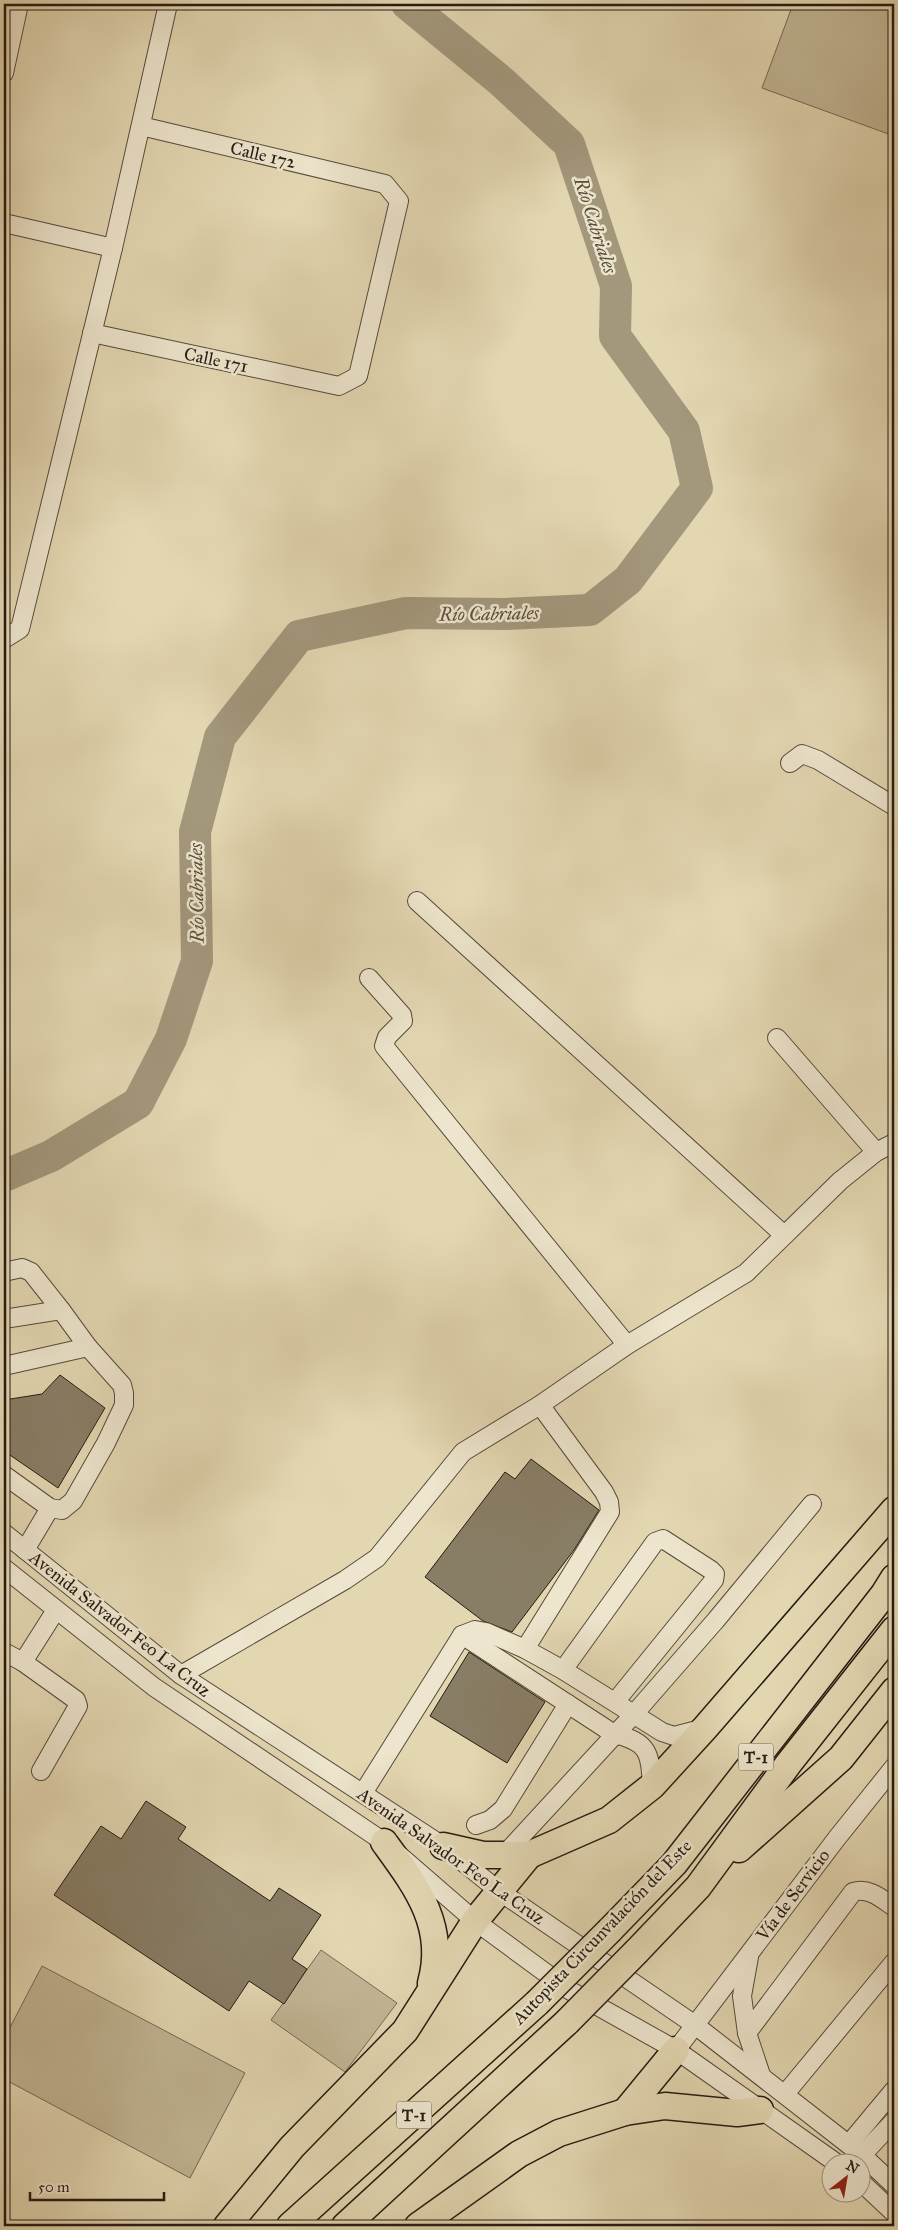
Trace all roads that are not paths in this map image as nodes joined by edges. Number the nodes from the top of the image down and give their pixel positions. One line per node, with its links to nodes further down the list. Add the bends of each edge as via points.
1 (19, 4): 3 (street)
2 (168, 4): 4 (street)
3 (4, 73)
4 (141, 126): 6 (street); 8 (street, Calle 172, via 385,184 399,201 358,376)
5 (4, 223): 6 (street)
6 (113, 248): 7 (street)
7 (92, 334): 8 (street, Calle 171); 9 (street, via 20,629)
8 (339, 386)
9 (4, 639)
10 (790, 763): 11 (street, via 802,754 818,760)
11 (894, 806)
12 (417, 902): 17 (street)
13 (369, 978): 21 (street, via 402,1015 403,1021 386,1037 384,1046)
14 (777, 1038): 16 (street)
15 (894, 1143): 16 (street)
16 (876, 1152): 17 (street, via 840,1181)
17 (784, 1235): 21 (street, via 746,1273)
18 (4, 1272): 19 (street, via 22,1268 31,1272)
19 (61, 1310): 20 (street); 22 (street)
20 (4, 1319)
21 (626, 1345): 24 (street)
22 (88, 1347): 23 (street); 27 (street, via 122,1384 124,1405 73,1501 62,1510)
23 (4, 1366)
24 (540, 1405): 38 (street, via 604,1492 610,1512); 42 (street, via 463,1452 377,1558 345,1580)
25 (4, 1475): 27 (street)
26 (812, 1504): 35 (street)
27 (50, 1508): 30 (street)
28 (894, 1510): 47 (highway)
29 (4, 1534): 30 (street, Avenida Salvador Feo La Cruz)
30 (25, 1550): 42 (street, Avenida Salvador Feo La Cruz)
31 (4, 1568): 34 (street, Avenida Salvador Feo La Cruz)
32 (894, 1578): 82 (highway, Autopista Circunvalación del Este / T-1, bridge, via 674,1864 537,2003)
33 (695, 1606): 35 (street); 41 (street, via 715,1574 659,1539); 44 (street)
34 (56, 1610): 40 (street); 54 (street, Avenida Salvador Feo La Cruz, via 154,1686)
35 (716, 1620): 46 (street)
36 (894, 1630): 57 (highway, Autopista Circunvalación del Este / T-1, via 789,1763)
37 (462, 1635): 38 (street, via 475,1630 486,1632); 45 (street); 52 (street)
38 (525, 1649): 41 (street)
39 (4, 1652): 40 (street)
40 (23, 1662): 50 (street, via 76,1700 78,1706)
41 (563, 1670): 44 (street)
42 (181, 1674): 52 (street, Avenida Salvador Feo La Cruz)
43 (894, 1691): 57 (highway, via 841,1758)
44 (615, 1702): 46 (street)
45 (568, 1704): 48 (street); 53 (street, via 503,1809 490,1820)
46 (634, 1714): 47 (street, via 674,1736); 48 (street)
47 (705, 1728): 51 (highway)
48 (614, 1734): 51 (street, via 643,1745 650,1758); 56 (street)
49 (894, 1767): 61 (street, Vía de Servicio)
50 (40, 1771)
51 (652, 1786): 56 (highway, via 609,1820)
52 (363, 1793): 55 (street, Avenida Salvador Feo La Cruz)
53 (476, 1825)
54 (384, 1842): 60 (street, Avenida Salvador Feo La Cruz); 63 (highway, via 415,1884 432,1921 437,1963)
55 (443, 1846): 56 (highway, via 483,1855); 58 (street, Avenida Salvador Feo La Cruz)
56 (517, 1855): 58 (highway)
57 (698, 1887): 83 (highway, Autopista Circunvalación del Este / T-1, bridge, via 567,2022)
58 (499, 1891): 60 (highway); 64 (street, Avenida Salvador Feo La Cruz)
59 (894, 1907): 65 (street, via 873,1893 864,1890 853,1892)
60 (475, 1920): 63 (highway); 66 (street, Avenida Salvador Feo La Cruz, via 569,1990)
61 (750, 1952): 64 (street, Vía de Servicio); 65 (street, via 742,1996)
62 (894, 1962): 69 (street)
63 (428, 1995): 81 (highway, via 405,2031 292,2147)
64 (695, 2025): 66 (street, Vía de Servicio); 67 (street, Avenida Salvador Feo La Cruz)
65 (747, 2033): 67 (street)
66 (676, 2050): 70 (street, Avenida Salvador Feo La Cruz); 71 (highway)
67 (762, 2076): 69 (street, Avenida Salvador Feo La Cruz)
68 (894, 2090): 73 (street)
69 (784, 2094): 73 (street, Avenida Salvador Feo La Cruz)
70 (760, 2110): 71 (highway, via 737,2113 665,2106); 74 (street, Avenida Salvador Feo La Cruz)
71 (626, 2112): 84 (highway, via 559,2133 520,2154)
72 (894, 2121): 76 (street)
73 (848, 2144): 75 (street, Avenida Salvador Feo La Cruz)
74 (821, 2152)
75 (858, 2152)
76 (865, 2152)
77 (870, 2162): 78 (street, Avenida Salvador Feo La Cruz)
78 (894, 2185)
79 (870, 2190): 80 (street)
80 (894, 2213)
81 (227, 2226)
82 (290, 2226)
83 (345, 2226)
84 (418, 2226)

